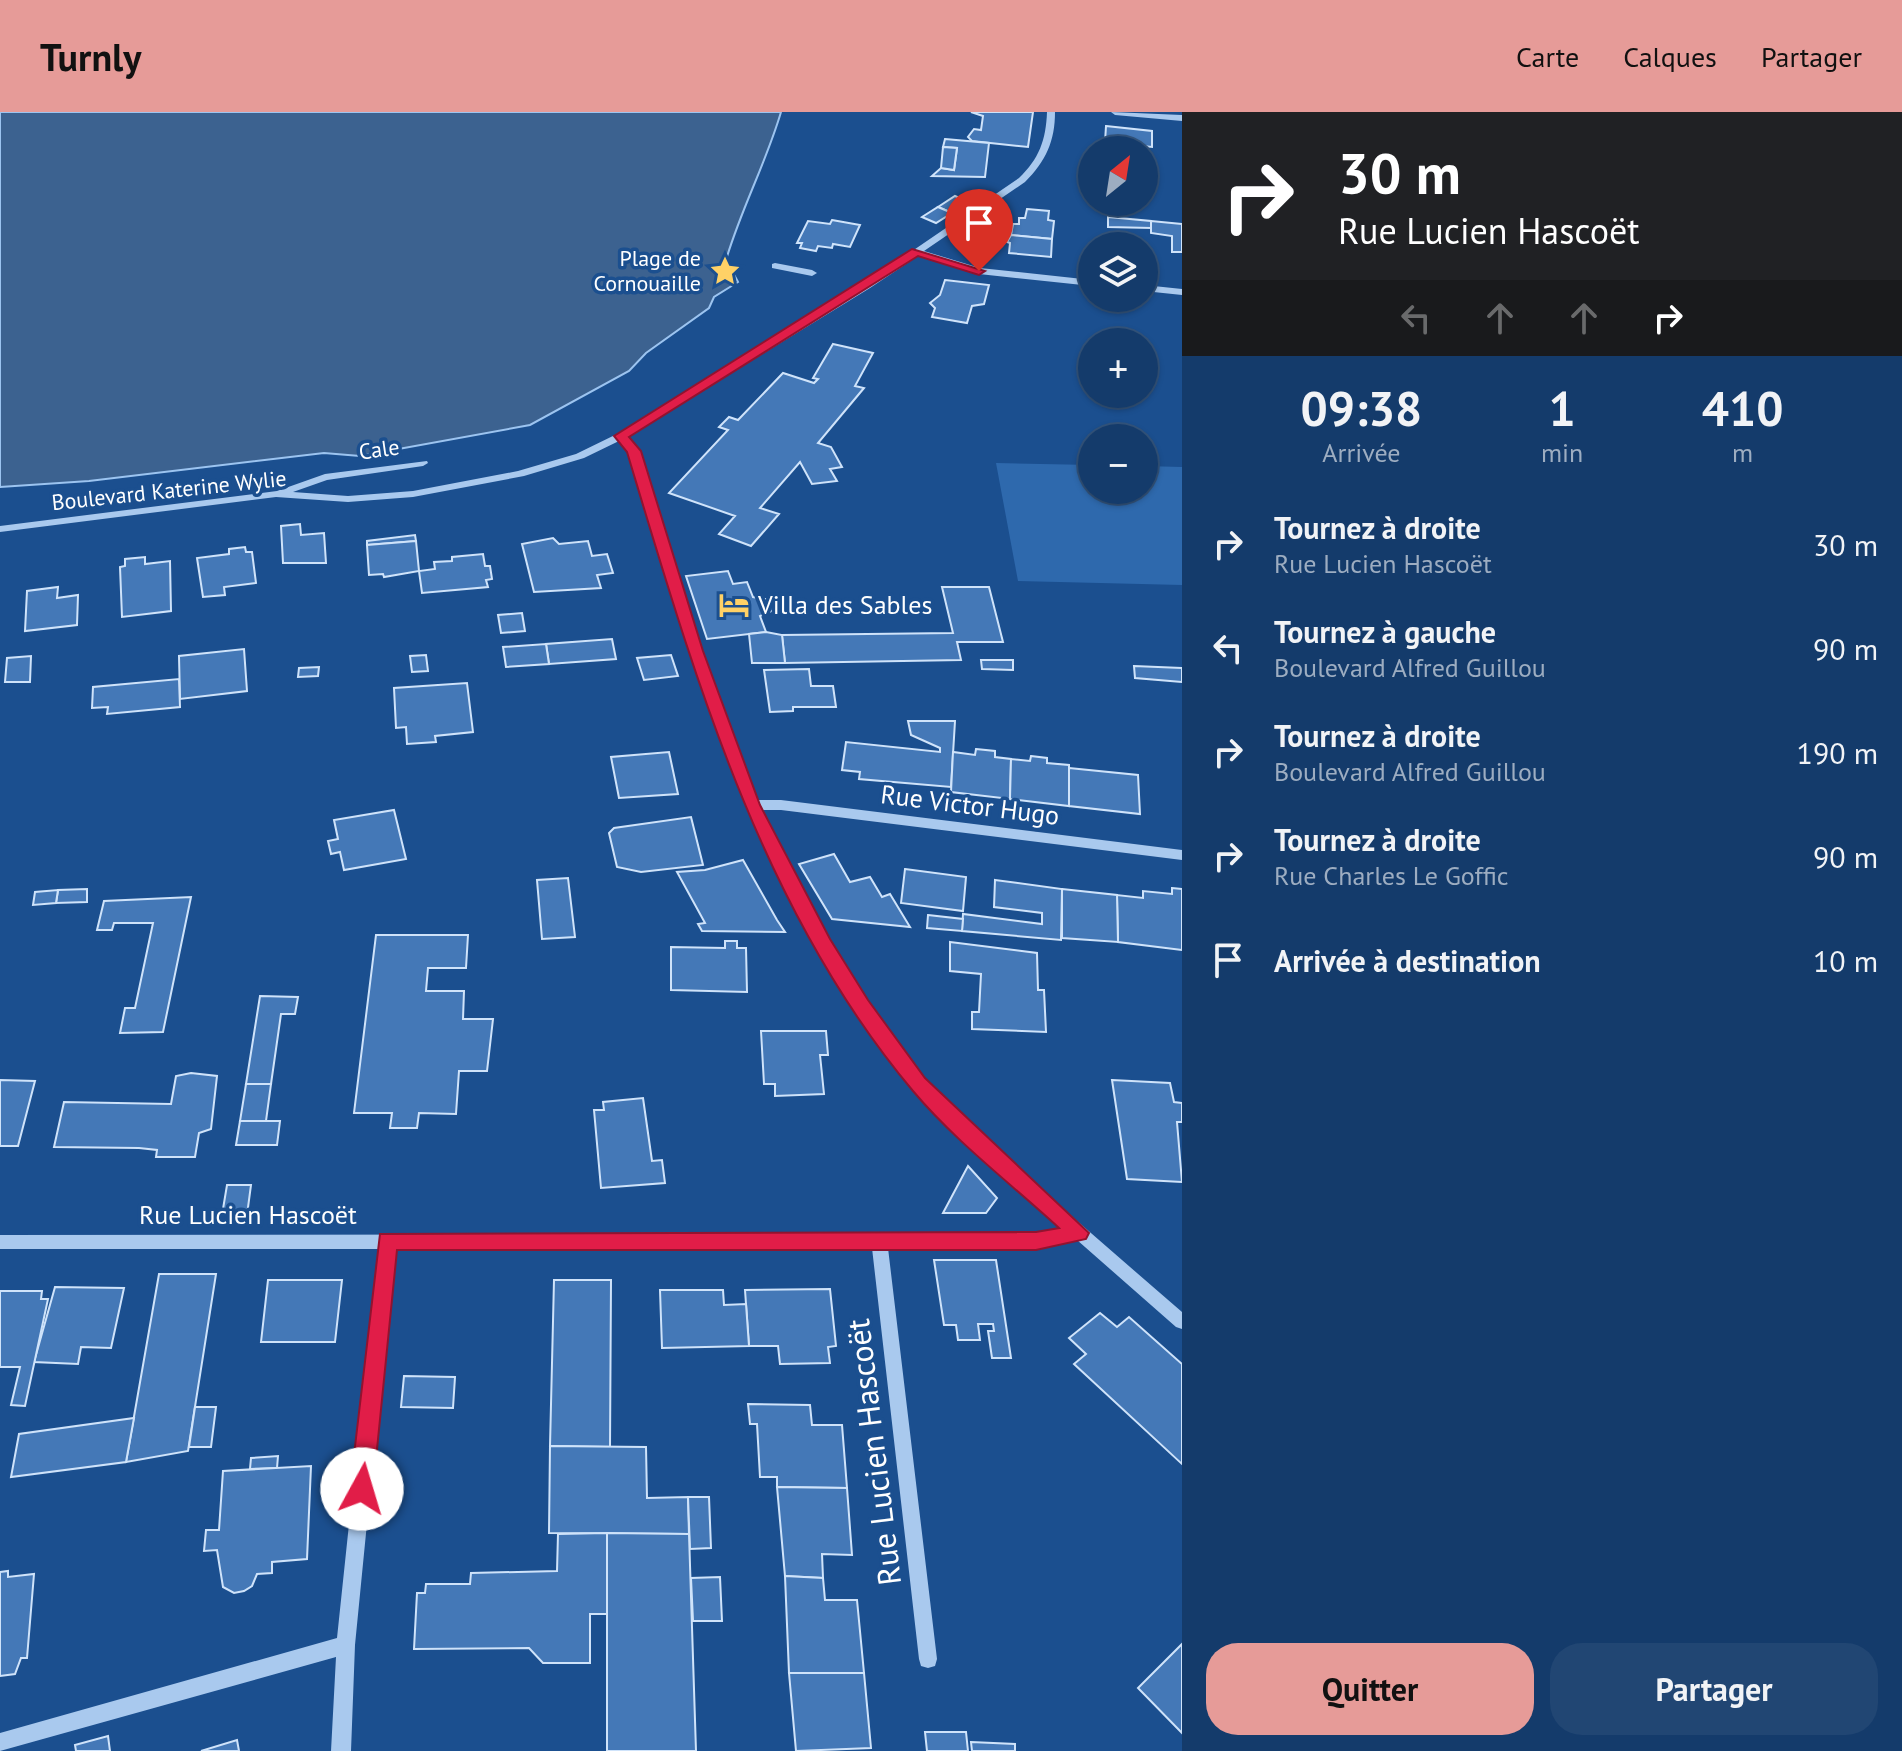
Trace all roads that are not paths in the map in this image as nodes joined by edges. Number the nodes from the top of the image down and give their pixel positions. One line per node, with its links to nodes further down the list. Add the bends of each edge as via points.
1 (1051, 112): 4 (street, Boulevard Katerine Wylie, via 1049,145 1039,164)
2 (1115, 112): 3 (street)
3 (1182, 118)
4 (916, 252): 7 (street, via 979,271); 10 (street, Boulevard Katerine Wylie)
5 (775, 266): 6 (street)
6 (812, 273)
7 (1078, 282)
8 (1158, 289): 9 (street)
9 (1182, 292)
10 (621, 436): 12 (street, Boulevard Katerine Wylie, via 580,456 520,474 428,492 348,499); 14 (street, via 634,451 695,651)
11 (423, 463): 12 (street, Cale, via 342,475)
12 (276, 494): 13 (street, Boulevard Katerine Wylie)
13 (0, 529)
14 (752, 805): 15 (street, Rue Victor Hugo); 16 (street, via 823,943 897,1057 942,1110)
15 (1182, 855)
16 (1079, 1233): 17 (street, Rue Lucien Hascoët, via 1036,1241); 20 (street)
17 (879, 1239): 18 (street, Rue Lucien Hascoët); 22 (street, Rue Lucien Hascoët)
18 (387, 1241): 19 (street, Rue Lucien Hascoët); 21 (street)
19 (0, 1242)
20 (1182, 1322)
21 (346, 1645): 23 (street); 24 (street)
22 (928, 1659)
23 (0, 1743)
24 (341, 1751)

